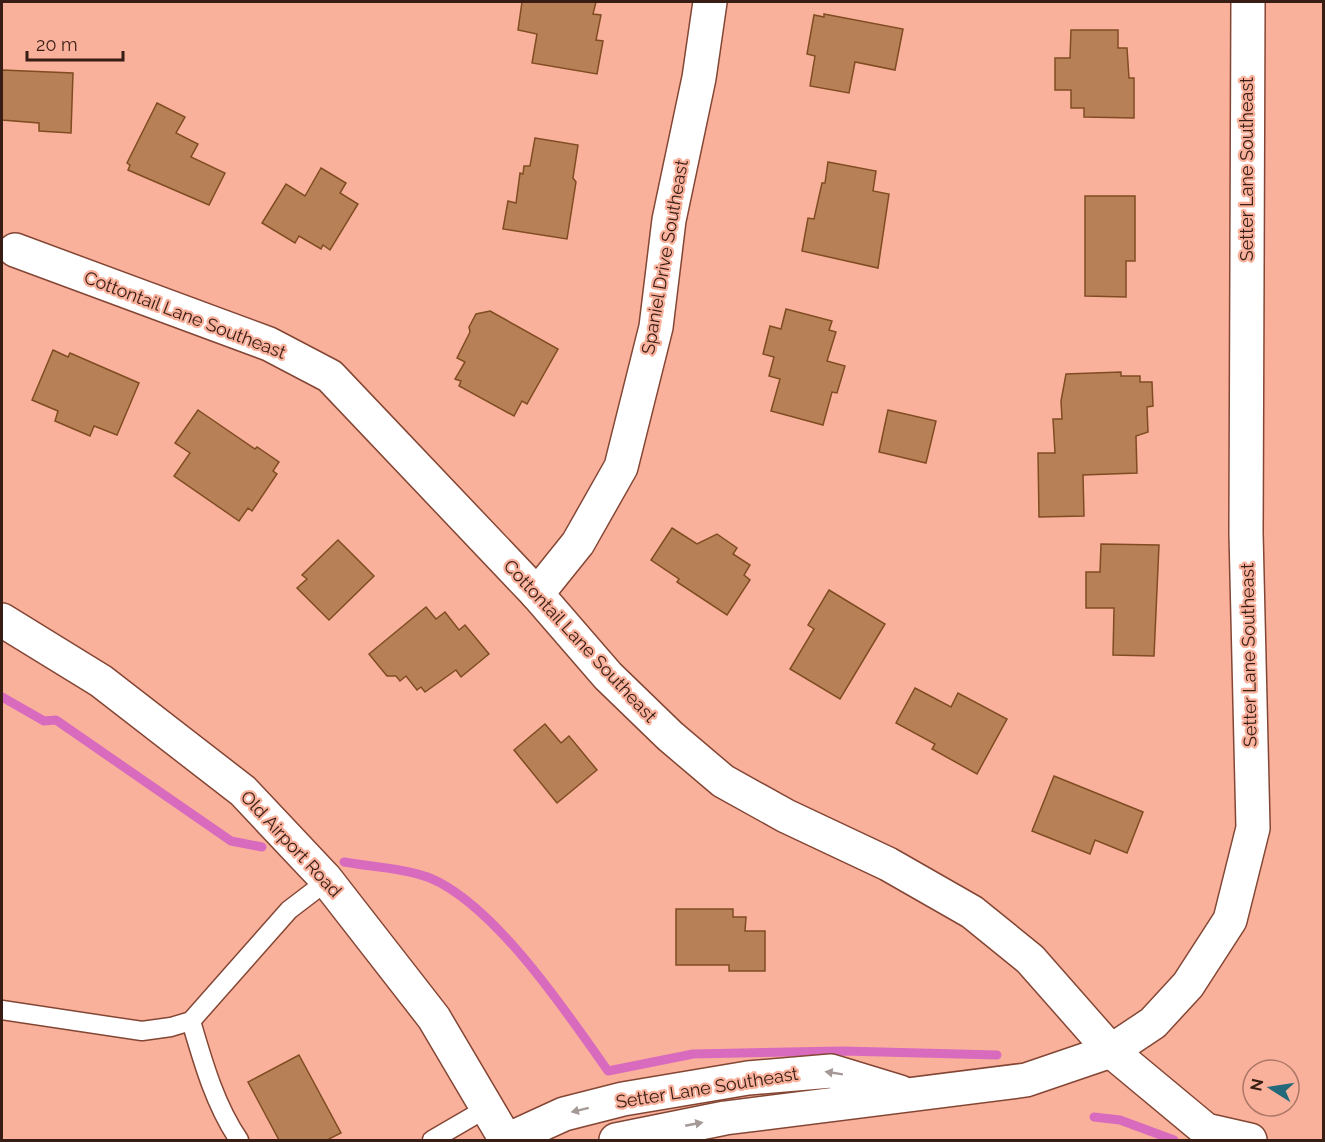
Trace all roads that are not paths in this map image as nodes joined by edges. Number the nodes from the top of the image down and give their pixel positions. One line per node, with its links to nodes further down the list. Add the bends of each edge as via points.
1 (710, 2): 4 (street, Spaniel Drive Southeast, via 699,78 669,220 656,327 621,467 578,543)
2 (1248, 2): 9 (street, Setter Lane Southeast, via 1246,533 1253,828 1230,920 1188,985 1153,1023)
3 (15, 250): 4 (street, Cottontail Lane Southeast, via 269,344 330,376)
4 (537, 594): 9 (street, Cottontail Lane Southeast, via 608,676 723,781 888,864 972,912 1030,959)
5 (2, 620): 6 (street, Old Airport Road, via 101,681 243,791)
6 (327, 881): 8 (lane, via 289,910); 11 (street, Old Airport Road, via 434,1018)
7 (2, 1010): 8 (lane, via 142,1031)
8 (191, 1021): 12 (lane, via 207,1075)
9 (1112, 1051): 10 (street, Setter Lane Southeast, via 1026,1080); 16 (street, Cottontail Lane Southeast, via 1206,1130)
10 (910, 1095): 14 (street, Setter Lane Southeast, one-way to 14, via 831,1071 748,1078 574,1111); 15 (street, Setter Lane Southeast, one-way to 10, via 725,1118)
11 (487, 1108): 13 (lane); 14 (street, Old Airport Road)
12 (239, 1140)
13 (432, 1140)
14 (507, 1140)
15 (616, 1140)
16 (1250, 1140)

